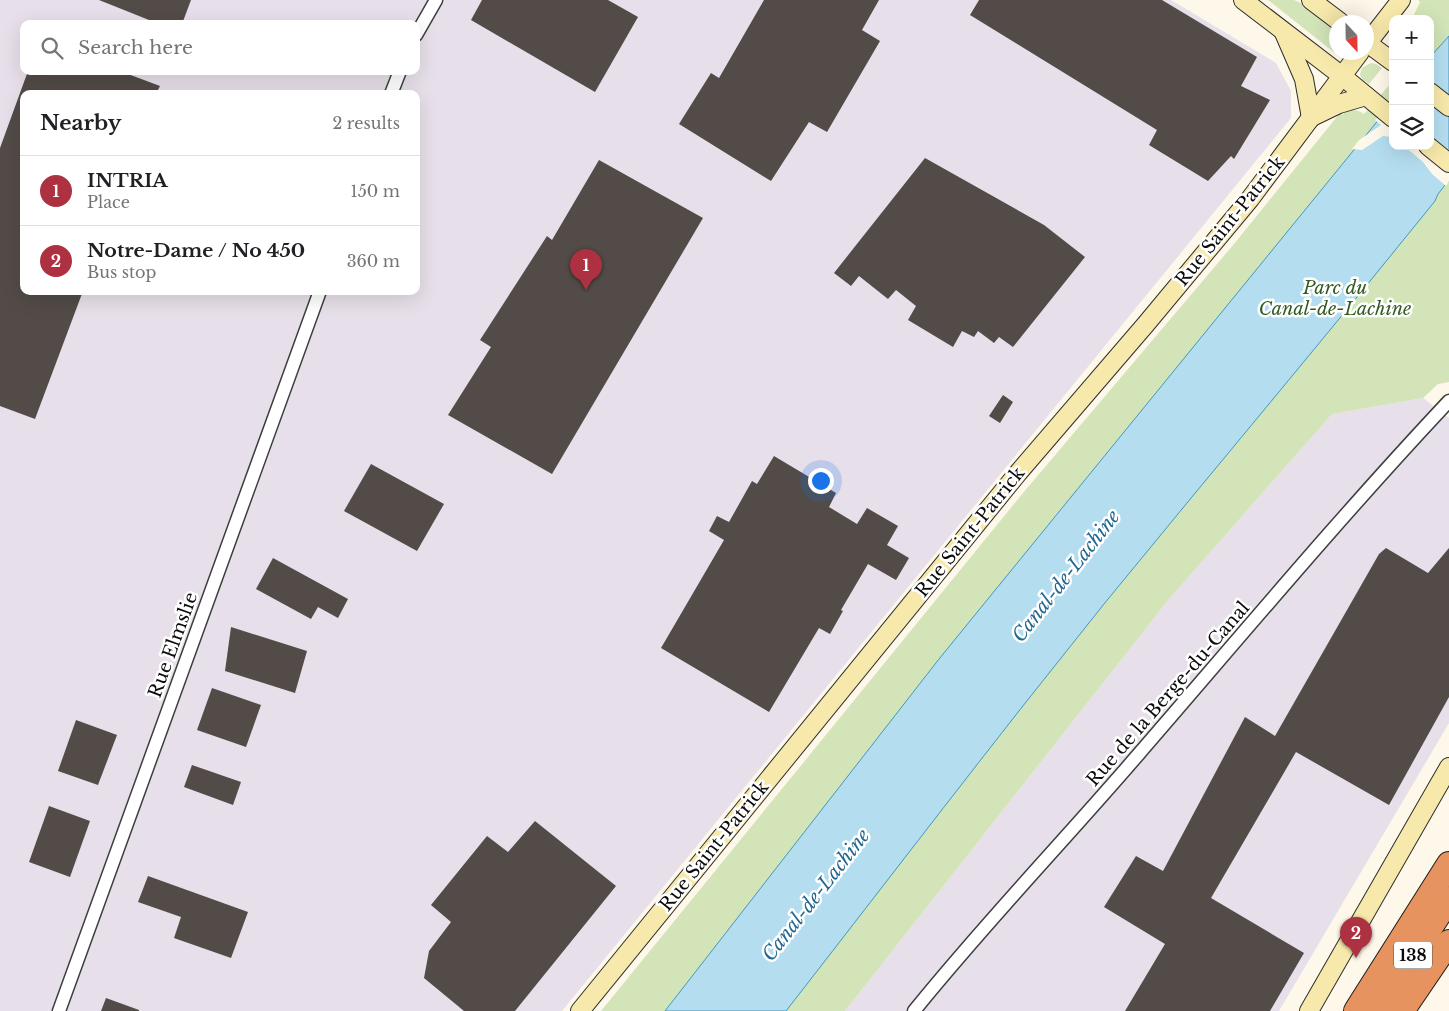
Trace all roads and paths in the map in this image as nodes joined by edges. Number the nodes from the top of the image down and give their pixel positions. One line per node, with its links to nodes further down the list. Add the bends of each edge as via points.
1 (436, 0): 6 (street)
2 (1243, 0): 7 (main road)
3 (1311, 0): 5 (main road)
4 (1399, 8): 8 (main road, Rue Saint-Patrick)
5 (1331, 15)
6 (420, 28)
7 (1283, 30): 13 (main road); 19 (main road, via 1304,79)
8 (1374, 36)
9 (1374, 51): 11 (main road)
10 (1354, 60): 13 (main road, Rue Saint-Patrick)
11 (1390, 60)
12 (398, 75): 14 (street)
13 (1342, 76): 16 (main road); 19 (main road, Rue Saint-Patrick)
14 (393, 90)
15 (1434, 95): 17 (main road)
16 (1370, 99): 18 (main road); 19 (main road, via 1339,104)
17 (1449, 108)
18 (1389, 115)
19 (1311, 118): 29 (main road, Rue Saint-Patrick, via 1250,199 1018,474)
20 (1433, 150): 21 (main road)
21 (1449, 163)
22 (319, 295): 28 (street, Rue Elmslie)
23 (1449, 401): 30 (street, Rue de la Berge-du-Canal, via 986,924)
24 (1449, 767): 31 (main road)
25 (1449, 864): 32 (highway)
26 (1449, 899): 33 (highway, 138)
27 (1449, 942): 34 (highway)
28 (59, 1011)
29 (580, 1011)
30 (914, 1011)
31 (1309, 1011)
32 (1356, 1011)
33 (1376, 1011)
34 (1402, 1011)

